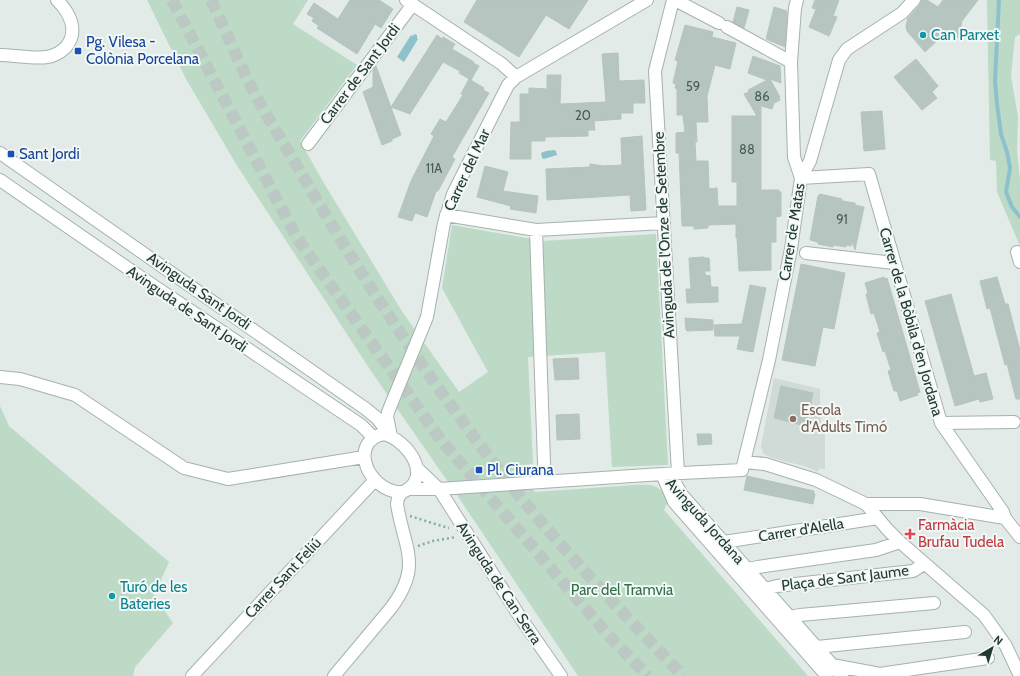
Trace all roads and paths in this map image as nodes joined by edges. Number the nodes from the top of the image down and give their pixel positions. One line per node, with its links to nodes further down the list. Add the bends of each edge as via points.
1 (57, 0): 7 (street, via 68,13 73,28 72,36 64,50 47,57)
2 (647, 0): 9 (street, Carrer del Mar)
3 (674, 0): 8 (street); 15 (street, Avinguda de l'Onze de Setembre, via 655,71)
4 (797, 0): 8 (street, Carrer de Matas)
5 (914, 0): 12 (street, via 902,13 847,48 842,54 810,161)
6 (410, 2): 9 (street, via 502,64); 10 (street, Carrer de Sant Jordi)
7 (0, 55)
8 (791, 62): 12 (street, Carrer de Matas, via 794,158)
9 (516, 77): 14 (street, Carrer del Mar, via 508,85 453,194)
10 (308, 144)
11 (0, 153): 22 (street, Avinguda Sant Jordi, via 366,409)
12 (801, 178): 18 (street, Carrer de la Bòbila d'en Jordana, via 869,174); 25 (street, Carrer de Matas, via 791,249 769,360)
13 (0, 180): 23 (street, Avinguda de Sant Jordi, via 361,425)
14 (446, 214): 16 (street); 22 (street, Carrer del Mar, via 427,316 388,412)
15 (664, 223): 16 (street); 27 (street, Avinguda de l'Onze de Setembre)
16 (536, 230): 30 (street)
17 (806, 253): 18 (street)
18 (894, 263): 21 (street, Carrer de la Bòbila d'en Jordana)
19 (0, 377): 24 (street, via 20,379 75,395 184,468 228,479)
20 (1014, 422): 21 (street)
21 (941, 423): 37 (street, Carrer de la Bòbila d'en Jordana)
22 (391, 436): 23 (street, via 384,434); 26 (street, via 402,443 413,456)
23 (374, 438): 24 (street, via 368,445)
24 (364, 457): 29 (street)
25 (744, 462): 27 (street, via 742,470); 33 (street, via 765,464 816,480)
26 (417, 468): 31 (street, Avinguda de Can Serra); 32 (street, via 414,481)
27 (678, 473): 28 (street)
28 (662, 474): 30 (street); 40 (street, Avinguda Jordana, via 675,483 682,495); 55 (street, Avinguda Jordana, via 674,502)
29 (374, 481): 32 (street, via 387,489); 52 (street, Carrer Sant Feliú)
30 (543, 482): 31 (street)
31 (440, 489): 32 (street); 34 (street, Avinguda de Can Serra)
32 (405, 490): 35 (street, via 398,498)
33 (866, 504): 36 (street); 37 (street, via 920,504)
34 (455, 514): 35 (path, via 446,519 452,527 448,528 408,515); 38 (street, Avinguda de Can Serra)
35 (400, 516): 42 (street)
36 (878, 518): 40 (street, Carrer d'Alella); 41 (street)
37 (1005, 518): 39 (street, Carrer de la Bòbila d'en Jordana)
38 (468, 533): 42 (path); 54 (street, Avinguda de Can Serra, via 524,623)
39 (1020, 537)
40 (724, 542): 44 (street, Avinguda Jordana)
41 (900, 542): 43 (street); 44 (street, Plaça de Sant Jaume, via 876,550)
42 (408, 550): 53 (street, via 408,574 400,597)
43 (924, 564): 45 (street, Plaça de Sant Jaume, via 913,571); 57 (street, via 984,615 1006,646)
44 (748, 569): 45 (street, Avinguda Jordana)
45 (765, 589): 47 (street, Avinguda Jordana)
46 (934, 603): 47 (street)
47 (790, 617): 49 (street, Avinguda Jordana)
48 (965, 632): 49 (street)
49 (817, 647): 51 (street, Avinguda Jordana)
50 (988, 658): 51 (street, via 880,674)
51 (832, 665): 56 (street, Avinguda Jordana)
52 (192, 676)
53 (334, 676)
54 (561, 676)
55 (827, 676)
56 (842, 676)
57 (1020, 676)

